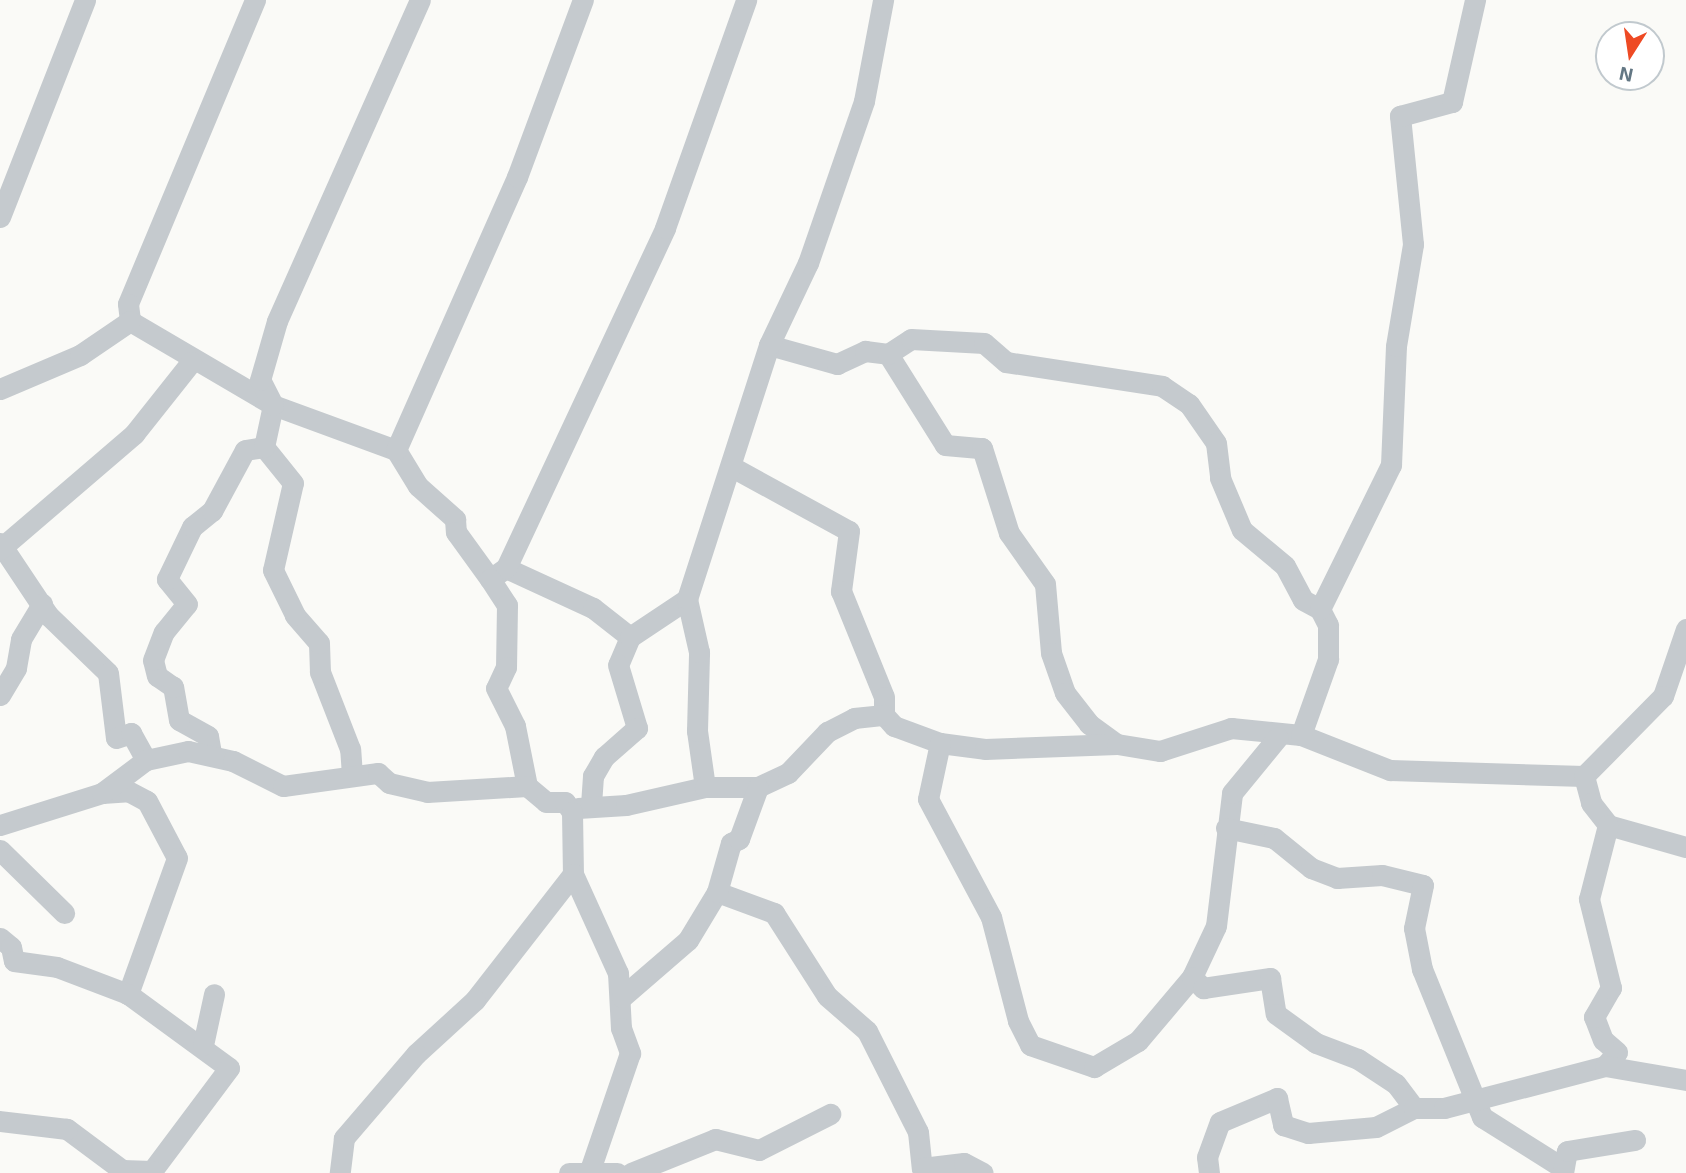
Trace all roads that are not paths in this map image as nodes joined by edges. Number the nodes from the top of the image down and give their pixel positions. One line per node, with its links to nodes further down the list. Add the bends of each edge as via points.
1 (85, 0): 8 (street)
2 (256, 0): 9 (street, via 128,304)
3 (420, 0): 14 (street, via 368,130 277,321 260,380)
4 (583, 0): 16 (street, via 517,177)
5 (746, 0): 19 (street, via 664,228)
6 (883, 0): 10 (street, via 864,101 808,263)
7 (1475, 0): 22 (street, via 1452,102 1400,116 1413,244 1394,373 1391,465)
8 (0, 217)
9 (130, 321): 12 (street); 13 (street, via 80,355)
10 (769, 345): 11 (street, via 837,364 865,351); 17 (street)
11 (888, 354): 22 (street, via 911,339 984,343 1019,365 1163,386 1189,404 1216,443 1220,478 1242,530 1284,566 1303,600); 30 (street, via 944,446 982,448 989,457 1009,533 1045,584 1051,653 1065,693 1089,724)
12 (191, 362): 14 (street); 18 (street, via 134,434)
13 (0, 388)
14 (273, 405): 15 (street); 16 (street)
15 (264, 447): 31 (street, via 245,450 212,511 192,527 167,579 187,604 164,632 153,660 157,676 173,687 180,720 208,736); 33 (street, via 293,483 273,570 295,615 318,643 320,672 350,750)
16 (396, 450): 19 (street, via 418,486 455,519 456,532)
17 (732, 467): 20 (street); 26 (street, via 849,531 841,591 884,697)
18 (1, 546): 21 (street)
19 (498, 574): 24 (street, via 593,608); 35 (street, via 507,605 506,667 496,688 515,726)
20 (687, 599): 24 (street); 37 (street, via 699,652 697,731)
21 (42, 604): 25 (street, via 21,639 16,668); 32 (street, via 108,673 116,738 131,733)
22 (1320, 609): 27 (street, via 1328,625 1328,659)
23 (1686, 629): 34 (street, via 1663,696)
24 (630, 637): 39 (street, via 618,665 637,728 604,757)
25 (0, 695)
26 (884, 715): 29 (street, via 894,726); 36 (street, via 854,718 827,732 788,773)
27 (1301, 735): 28 (street); 34 (street, via 1390,770)
28 (1278, 737): 30 (street, via 1231,729 1160,751); 42 (street, via 1268,757 1248,767 1236,786)
29 (940, 743): 30 (street, via 985,749); 49 (street, via 928,799 991,917 1004,985 1030,1045 1082,1066 1110,1062 1138,1041)
30 (1117, 744)
31 (211, 753): 32 (street, via 174,752); 33 (street, via 283,786)
32 (146, 760): 38 (street)
33 (352, 775): 35 (street, via 378,773 389,783 444,793)
34 (1584, 776): 41 (street, via 1591,803)
35 (527, 786): 39 (street, via 546,802 565,802)
36 (758, 786): 37 (street); 46 (street, via 739,839 731,843)
37 (705, 787): 39 (street, via 626,805)
38 (102, 793): 40 (street); 51 (street, via 128,791 147,801 177,858 167,899 151,919 142,964)
39 (581, 809): 45 (street)
40 (0, 825)
41 (1608, 825): 43 (street); 54 (street, via 1589,899 1611,988 1594,1017 1603,1040 1617,1052)
42 (1226, 828): 49 (street, via 1216,926); 56 (street, via 1274,838 1311,869 1336,878 1382,874 1423,885 1413,928 1422,968)
43 (1686, 847)
44 (0, 850): 47 (street)
45 (573, 874): 52 (street, via 618,973); 65 (street, via 475,1000 416,1054 344,1138)
46 (717, 892): 52 (street, via 680,950); 69 (street, via 774,913 827,996 867,1031 918,1132 922,1168 964,1163)
47 (64, 913)
48 (0, 939): 51 (street, via 11,947 14,961 57,967)
49 (1192, 977): 57 (street, via 1203,988 1270,978 1276,1014 1316,1043 1358,1059 1396,1084)
50 (214, 994): 53 (street)
51 (128, 995): 53 (street)
52 (622, 997): 62 (street, via 628,1066)
53 (203, 1045): 61 (street, via 229,1073)
54 (1605, 1066): 55 (street); 56 (street)
55 (1686, 1080)
56 (1479, 1099): 57 (street); 63 (street, via 1482,1117)
57 (1414, 1108): 70 (street, via 1376,1127 1308,1133 1283,1125 1277,1098 1220,1122 1207,1157)
58 (830, 1114): 68 (street, via 759,1150 715,1139)
59 (0, 1121): 61 (street, via 67,1129 122,1170 152,1171)
60 (1635, 1140): 63 (street, via 1567,1151)
61 (159, 1160): 64 (street)
62 (590, 1170): 66 (street); 67 (street)
63 (1563, 1171)
64 (176, 1173)
65 (340, 1173)
66 (569, 1173)
67 (617, 1173)
68 (631, 1173)
69 (983, 1173)
70 (1209, 1173)

